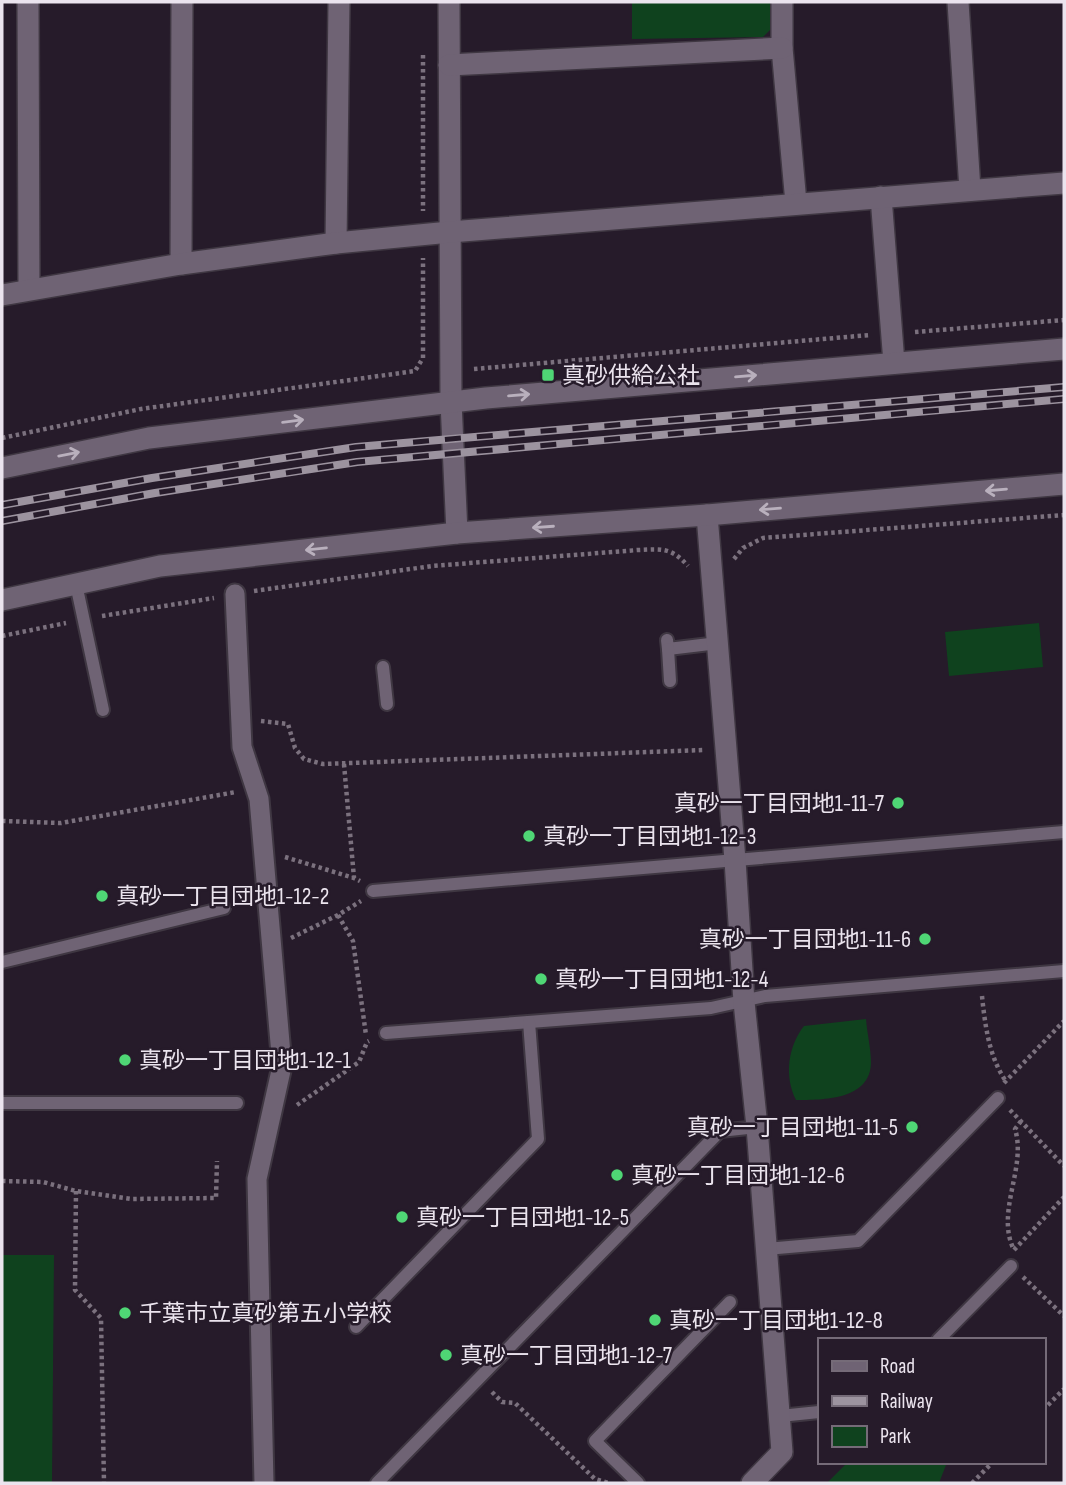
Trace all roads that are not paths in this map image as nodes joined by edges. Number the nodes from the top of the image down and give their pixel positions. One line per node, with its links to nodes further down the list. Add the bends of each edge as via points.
1 (28, 2): 16 (street)
2 (182, 2): 15 (street)
3 (339, 2): 14 (street)
4 (449, 2): 8 (street)
5 (782, 2): 7 (street)
6 (958, 2): 10 (street)
7 (782, 48): 8 (street); 12 (street)
8 (449, 65): 13 (street)
9 (1064, 183): 10 (street)
10 (970, 190): 11 (street)
11 (881, 197): 12 (street); 19 (street)
12 (796, 204): 13 (street)
13 (450, 232): 14 (street); 20 (street)
14 (336, 243): 15 (street)
15 (181, 264): 16 (street)
16 (29, 289): 17 (street)
17 (2, 295)
18 (1064, 349): 19 (street)
19 (894, 363): 20 (street, one-way to 19)
20 (451, 402): 21 (street, one-way to 20, via 149,438); 24 (street)
21 (2, 468)
22 (1064, 484): 23 (street, one-way to 23)
23 (707, 515): 24 (street, one-way to 24); 28 (street)
24 (457, 533): 25 (street, one-way to 25, via 159,566)
25 (76, 584): 27 (street); 32 (lane)
26 (235, 594): 53 (street, via 242,747 257,794 282,1066 257,1179)
27 (2, 600)
28 (718, 643): 30 (lane, via 667,645); 34 (street)
29 (383, 667): 31 (lane)
30 (670, 681)
31 (387, 704)
32 (103, 710)
33 (1064, 832): 34 (lane)
34 (735, 860): 35 (lane); 39 (street)
35 (373, 891)
36 (224, 908): 37 (lane)
37 (2, 962)
38 (1064, 971): 39 (lane, via 765,996)
39 (744, 1002): 40 (lane); 45 (street)
40 (529, 1022): 41 (lane); 49 (lane, via 538,1139)
41 (386, 1033)
42 (998, 1098): 46 (lane, via 858,1241)
43 (2, 1103): 44 (lane)
44 (237, 1103)
45 (757, 1127): 46 (street); 54 (lane, via 720,1131)
46 (766, 1249): 52 (street)
47 (1011, 1266): 50 (lane)
48 (730, 1302): 55 (lane, via 595,1441)
49 (356, 1327)
50 (940, 1338)
51 (818, 1412): 52 (lane)
52 (780, 1416): 56 (street, via 782,1452)
53 (264, 1483)
54 (377, 1483)
55 (638, 1483)
56 (752, 1483)

